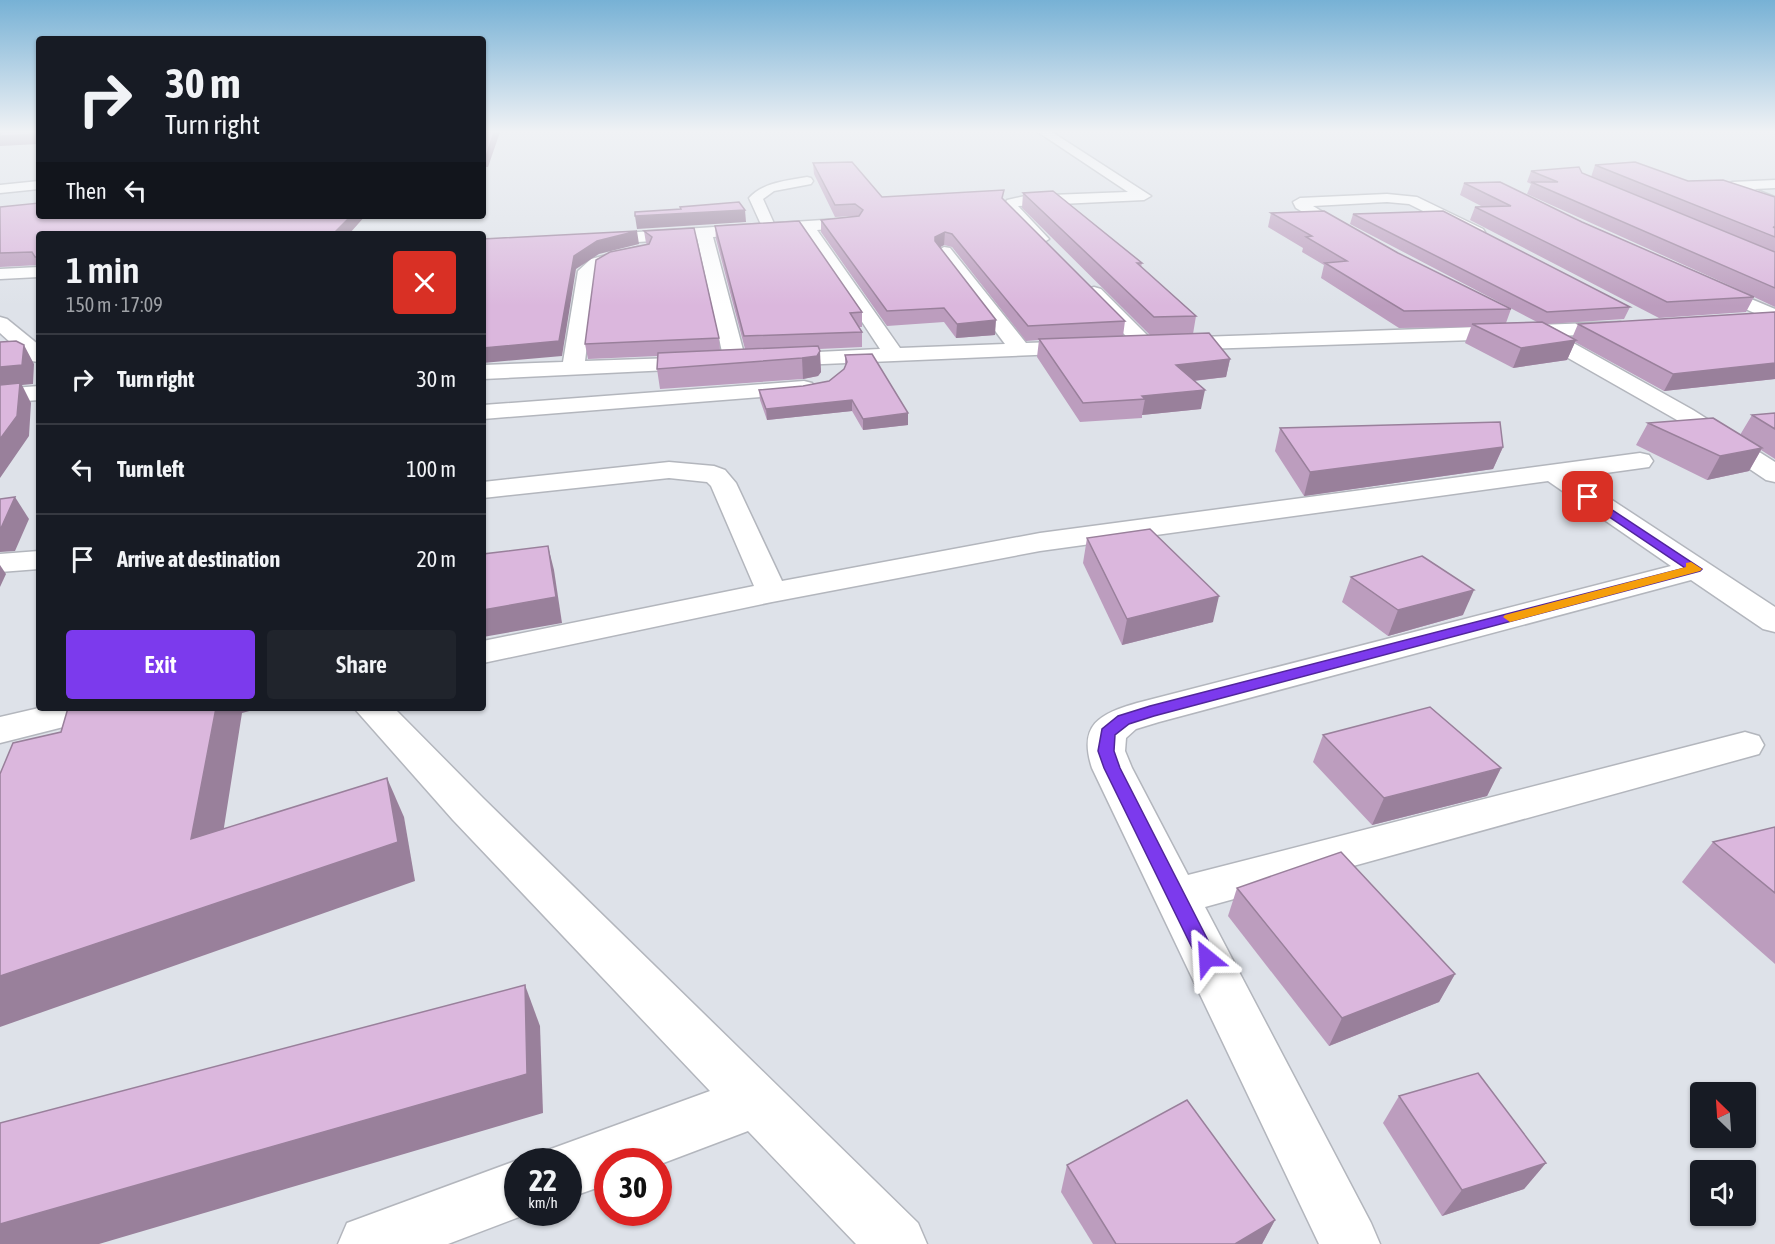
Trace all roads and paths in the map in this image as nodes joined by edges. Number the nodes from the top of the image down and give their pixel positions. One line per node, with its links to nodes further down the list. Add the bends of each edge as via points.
1 (767, 190): 7 (lane, via 756,198)
2 (1135, 190): 13 (street, via 1144,196 1012,203 1010,208)
3 (1743, 190): 4 (street)
4 (1775, 202)
5 (854, 223): 6 (street)
6 (806, 226): 7 (street); 30 (street)
7 (769, 228): 8 (street)
8 (704, 232): 9 (street); 31 (street)
9 (652, 236): 11 (street); 32 (street, via 643,250 601,262 587,271)
10 (1492, 240): 12 (street, via 1412,200 1300,202)
11 (573, 241)
12 (1365, 243)
13 (1050, 248)
14 (944, 252): 28 (street)
15 (36, 272): 16 (street)
16 (0, 274)
17 (1690, 278): 20 (street)
18 (1082, 280): 25 (street)
19 (1508, 317): 24 (street)
20 (1775, 317): 21 (street)
21 (1739, 321)
22 (0, 323): 29 (street)
23 (1645, 327): 24 (street)
24 (1539, 333): 25 (street); 40 (street, via 1685,415)
25 (1145, 344): 26 (street)
26 (1122, 345)
27 (1100, 346): 28 (street)
28 (1020, 350): 30 (street)
29 (36, 353)
30 (894, 355): 34 (street)
31 (735, 361): 32 (street); 34 (street)
32 (573, 368): 33 (street)
33 (486, 372)
34 (830, 373): 37 (street, via 785,390)
35 (36, 393): 36 (street)
36 (0, 396)
37 (486, 412)
38 (1640, 461): 39 (street)
39 (1553, 473): 44 (street); 45 (street, via 1085,535)
40 (1775, 474)
41 (486, 490): 45 (street, via 669,470 716,476 723,483)
42 (36, 560): 43 (street)
43 (0, 563)
44 (1696, 569): 46 (street); 52 (street, via 1123,720 1107,733 1106,751)
45 (772, 592): 47 (street)
46 (1775, 622)
47 (486, 650)
48 (78, 711): 50 (street)
49 (375, 711): 53 (street)
50 (0, 730)
51 (1745, 745): 52 (street)
52 (1176, 897): 58 (street)
53 (757, 1101): 54 (street); 57 (street)
54 (582, 1165)
55 (504, 1194): 56 (street)
56 (368, 1244)
57 (897, 1244)
58 (1350, 1244)

